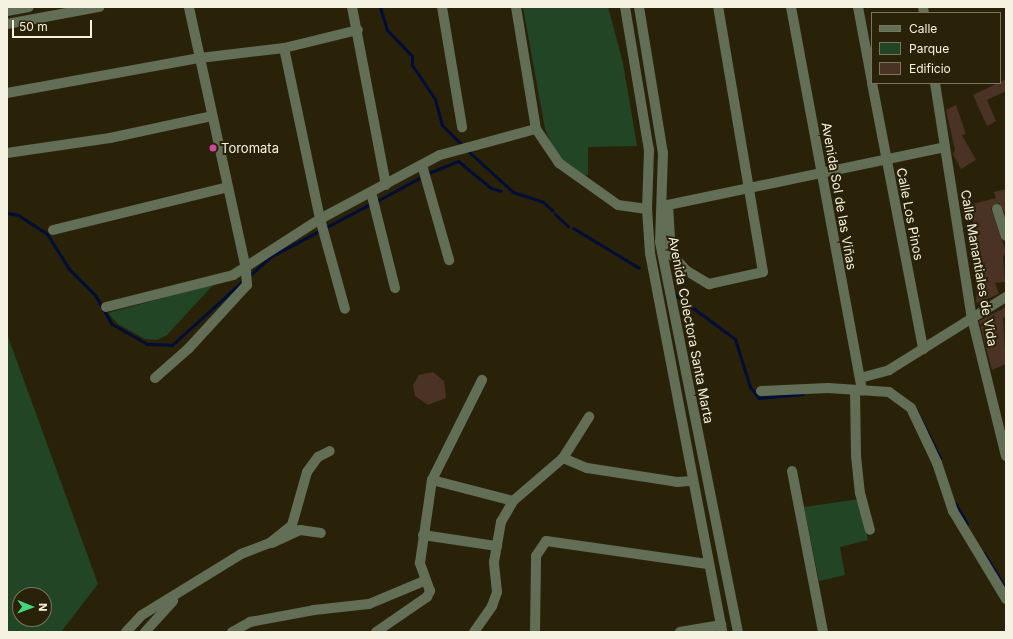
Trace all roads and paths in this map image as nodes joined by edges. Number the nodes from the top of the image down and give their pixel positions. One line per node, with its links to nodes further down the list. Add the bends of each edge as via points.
1 (29, 7): 12 (street)
2 (99, 7): 13 (street)
3 (189, 7): 16 (street)
4 (352, 7): 14 (street)
5 (442, 7): 22 (street)
6 (516, 7): 23 (street)
7 (625, 7): 34 (street, Avenida Colectora Santa Marta, via 649,150)
8 (639, 7): 33 (street, Avenida Colectora Santa Marta, via 663,153)
9 (718, 7): 31 (street)
10 (792, 7): 28 (street, Avenida Sol de las Viñas)
11 (858, 7): 17 (street, Calle Los Pinos)
12 (7, 11)
13 (7, 24)
14 (358, 30): 15 (street); 29 (street)
15 (284, 48): 16 (street); 36 (street)
16 (200, 58): 20 (street); 21 (street)
17 (871, 77)
18 (872, 84): 26 (street, Calle Los Pinos)
19 (935, 84): 24 (street, Calle Manantiales de Vida)
20 (7, 93)
21 (212, 116): 25 (street, via 110,138); 30 (street)
22 (462, 127)
23 (536, 129): 27 (street, via 440,155); 34 (street, via 565,167 618,205)
24 (945, 147): 26 (street); 45 (street, Calle Manantiales de Vida)
25 (7, 153)
26 (887, 159): 28 (street); 46 (street, Calle Los Pinos)
27 (422, 165): 29 (street); 39 (street)
28 (820, 173): 31 (street); 48 (street, Avenida Sol de las Viñas)
29 (386, 185): 32 (street)
30 (228, 187): 37 (street); 40 (street)
31 (749, 188): 33 (street); 33 (street, via 765,268 761,274 709,284 687,271 671,254)
32 (371, 192): 36 (street); 41 (street)
33 (663, 206): 78 (street, Avenida Colectora Santa Marta, via 660,242)
34 (646, 208): 59 (street, Avenida Colectora Santa Marta, via 650,254)
35 (997, 210): 38 (street)
36 (320, 219): 40 (street); 44 (street)
37 (53, 230)
38 (1006, 236)
39 (449, 260)
40 (246, 270): 43 (street); 47 (street, via 247,285 189,348)
41 (395, 288)
42 (1006, 297): 45 (street)
43 (106, 307)
44 (345, 309)
45 (972, 318): 46 (street); 53 (street, Calle Manantiales de Vida)
46 (923, 349): 48 (street, via 889,370)
47 (155, 378)
48 (860, 378): 50 (street, Avenida Sol de las Viñas)
49 (482, 380): 58 (street)
50 (858, 390): 51 (street, via 828,388); 61 (street, Avenida Sol de las Viñas, via 856,456 860,493); 69 (street, via 889,392 911,408 937,463 953,511)
51 (761, 391)
52 (589, 417): 56 (street)
53 (1004, 432): 55 (street, Calle Manantiales de Vida)
54 (330, 451): 64 (street, via 318,457 307,472 292,525)
55 (1006, 456)
56 (563, 458): 59 (street, via 595,469 677,482); 60 (street)
57 (792, 471): 79 (street)
58 (432, 480): 60 (street); 63 (street)
59 (693, 481): 66 (street, Avenida Colectora Santa Marta)
60 (513, 501): 65 (street, via 501,522)
61 (870, 530)
62 (321, 533): 64 (street, via 300,530)
63 (423, 535): 65 (street); 67 (street, via 420,563)
64 (270, 543): 68 (street, via 241,554)
65 (497, 546): 75 (street, via 496,592 492,606)
66 (707, 564): 70 (street, Avenida Colectora Santa Marta); 76 (street, via 546,541 536,556)
67 (424, 581): 73 (street, via 369,604 265,619); 74 (street, via 430,591 427,598)
68 (181, 592): 71 (street, via 142,615); 72 (street)
69 (1006, 599)
70 (721, 628): 77 (street)
71 (126, 632)
72 (145, 632)
73 (232, 632)
74 (376, 632)
75 (474, 632)
76 (535, 632)
77 (680, 632)
78 (738, 632)
79 (823, 632)

